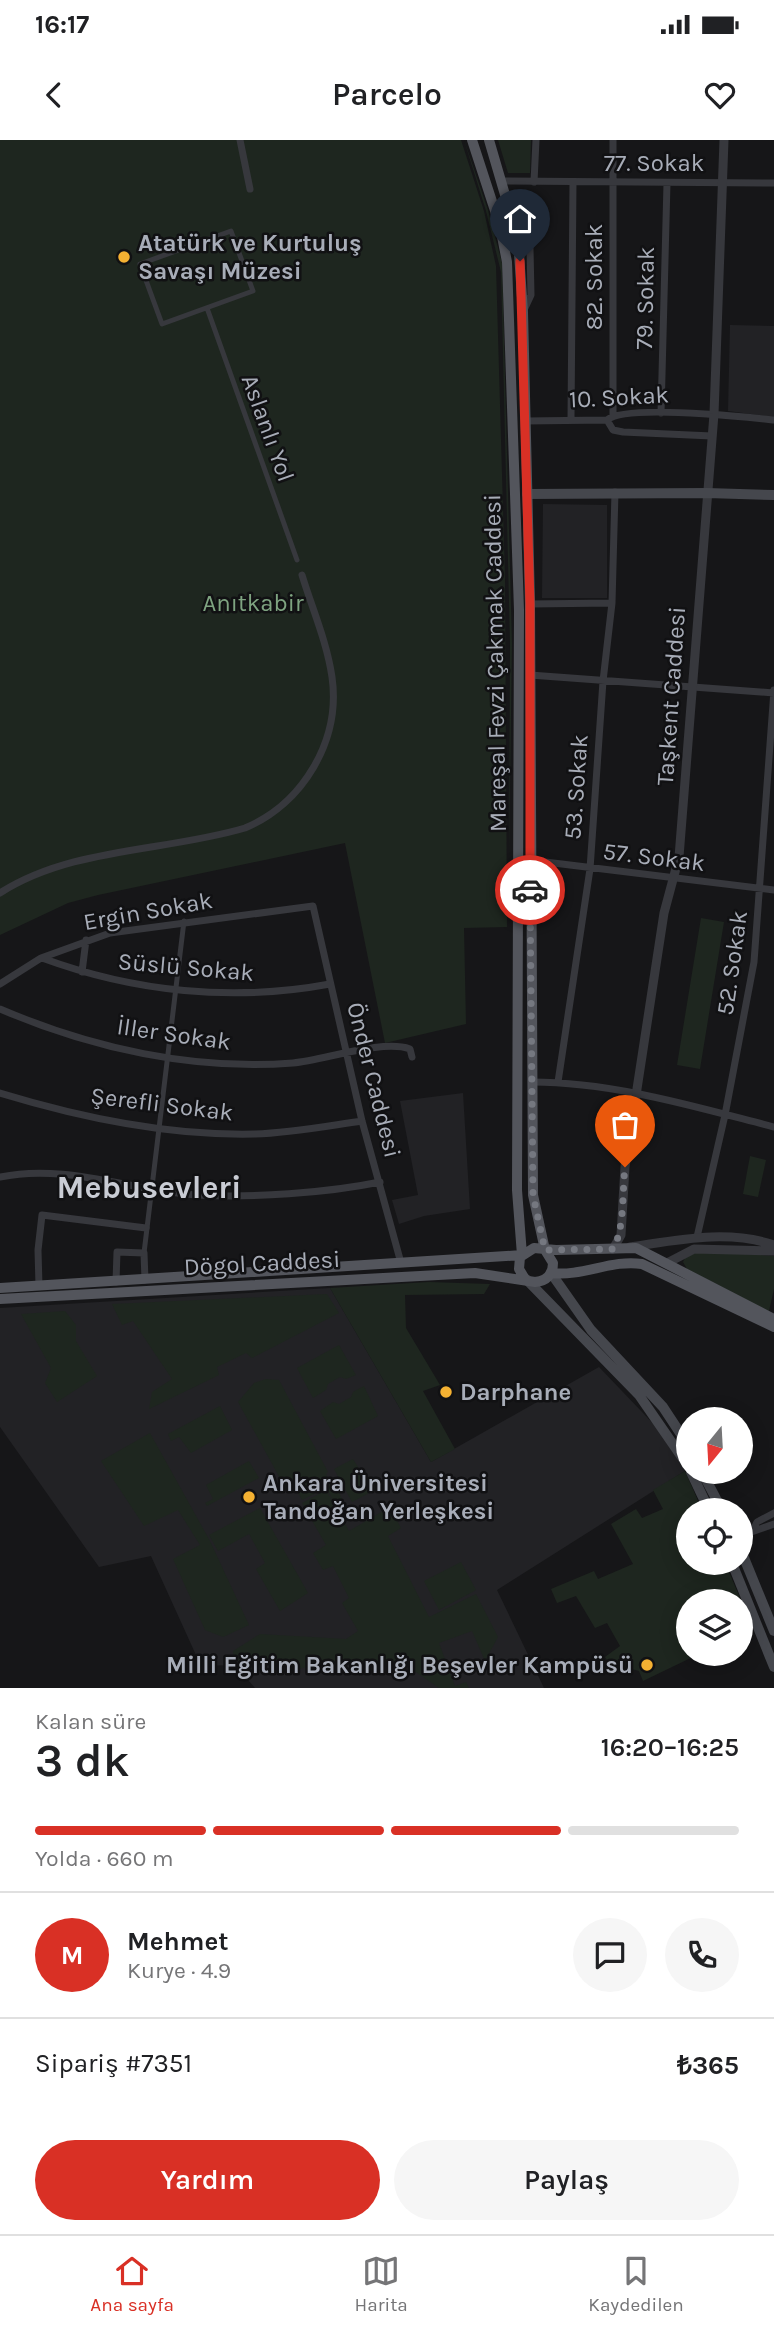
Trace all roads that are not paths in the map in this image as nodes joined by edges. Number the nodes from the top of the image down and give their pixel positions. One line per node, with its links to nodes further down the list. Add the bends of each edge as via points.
1 (240, 140): 15 (street)
2 (472, 140): 79 (main road, Mareşal Fevzi Çakmak Caddesi, via 507,262 519,610)
3 (489, 140): 8 (main road, Mareşal Fevzi Çakmak Caddesi)
4 (613, 140): 11 (street, 82. Sokak)
5 (724, 140): 13 (street, Taşkent Caddesi)
6 (536, 143): 7 (street); 9 (street)
7 (526, 148)
8 (503, 181): 9 (street, 77. Sokak); 16 (main road, Mareşal Fevzi Çakmak Caddesi)
9 (534, 182): 10 (street, 77. Sokak)
10 (573, 182): 11 (street, 77. Sokak); 26 (street)
11 (612, 182): 12 (street, 77. Sokak); 25 (street, 82. Sokak)
12 (667, 183): 13 (street, 77. Sokak); 23 (street, 79. Sokak)
13 (724, 183): 14 (street, 77. Sokak); 24 (street, Taşkent Caddesi)
14 (774, 183)
15 (250, 189)
16 (506, 194): 22 (main road, Mareşal Fevzi Çakmak Caddesi, via 518,239); 22 (street, via 529,202 531,295)
17 (187, 238): 19 (street)
18 (171, 244): 20 (street)
19 (189, 246): 20 (street); 21 (street, via 231,231 253,291)
20 (174, 252): 21 (street, via 140,264 162,324)
21 (207, 308): 34 (street, Aslanlı Yol)
22 (523, 312): 28 (main road, Mareşal Fevzi Çakmak Caddesi)
23 (662, 413): 24 (street, 10. Sokak); 25 (street, 10. Sokak)
24 (714, 414): 27 (street, 10. Sokak); 29 (street, Taşkent Caddesi)
25 (610, 417): 26 (street, 10. Sokak); 29 (street, via 613,429 623,432)
26 (571, 419): 28 (street, 10. Sokak)
27 (774, 420)
28 (525, 421): 32 (main road, Mareşal Fevzi Çakmak Caddesi)
29 (712, 436): 31 (street, Taşkent Caddesi)
30 (615, 492): 31 (main road); 32 (main road); 36 (street, 53. Sokak)
31 (707, 492): 33 (main road); 40 (street, Taşkent Caddesi)
32 (527, 494): 37 (main road, Mareşal Fevzi Çakmak Caddesi)
33 (774, 495)
34 (297, 561)
35 (302, 575): 47 (street, via 329,658 334,705 322,751 298,789 269,815 245,828 67,864)
36 (612, 603): 37 (street); 39 (street, 53. Sokak)
37 (530, 604): 38 (main road, Mareşal Fevzi Çakmak Caddesi)
38 (530, 675): 39 (street); 42 (main road, Mareşal Fevzi Çakmak Caddesi)
39 (603, 681): 40 (street); 43 (street, 53. Sokak)
40 (691, 687): 41 (street); 44 (street, Taşkent Caddesi)
41 (774, 692): 45 (street, 52. Sokak)
42 (529, 860): 43 (street, 57. Sokak); 60 (main road, Mareşal Fevzi Çakmak Caddesi)
43 (590, 869): 44 (street, 57. Sokak); 61 (street, 53. Sokak)
44 (674, 879): 45 (street, 57. Sokak); 63 (street, Taşkent Caddesi, via 664,913)
45 (762, 888): 46 (street, 57. Sokak); 64 (street, 52. Sokak, via 754,962)
46 (774, 890)
47 (0, 893)
48 (313, 906): 49 (street, Ergin Sokak); 54 (street, Önder Caddesi)
49 (184, 921): 50 (street, Ergin Sokak); 55 (street)
50 (86, 940): 51 (street, Ergin Sokak); 52 (street)
51 (41, 958): 52 (street, Süslü Sokak); 53 (street, Ergin Sokak)
52 (82, 972): 55 (street, Süslü Sokak)
53 (0, 984)
54 (330, 984): 55 (street, Süslü Sokak, via 256,993); 57 (street, Önder Caddesi)
55 (176, 990): 58 (street)
56 (0, 1009): 58 (street, İller Sokak, via 55,1033)
57 (348, 1055): 58 (street, İller Sokak, via 292,1063); 59 (street, İller Sokak, via 402,1047 410,1049); 65 (street, Önder Caddesi)
58 (167, 1057): 67 (street)
59 (412, 1058)
60 (532, 1082): 61 (street); 76 (main road, Mareşal Fevzi Çakmak Caddesi, via 533,1195)
61 (558, 1082): 63 (street)
62 (0, 1093): 67 (street, Şerefli Sokak, via 60,1110)
63 (636, 1095): 64 (street); 75 (street, Taşkent Caddesi, via 620,1207 621,1235)
64 (725, 1115): 66 (street); 72 (street, 52. Sokak)
65 (362, 1121): 67 (street, Şerefli Sokak, via 257,1134); 69 (street, Önder Caddesi)
66 (774, 1126)
67 (159, 1128): 70 (street)
68 (0, 1177): 70 (street, via 43,1172)
69 (380, 1182): 70 (street, via 253,1195); 80 (street, Önder Caddesi)
70 (152, 1189): 71 (street)
71 (146, 1228): 78 (street); 86 (street, via 42,1215)
72 (697, 1237): 73 (street); 74 (street)
73 (774, 1245)
74 (630, 1247): 75 (main road); 81 (main road)
75 (613, 1249): 76 (main road)
76 (545, 1250): 79 (main road, via 534,1248); 82 (main road, via 552,1258)
77 (774, 1251): 81 (street, via 694,1249)
78 (144, 1253): 84 (street); 85 (street, via 116,1254)
79 (522, 1255): 80 (main road, Dögol Caddesi); 83 (main road, via 519,1269)
80 (401, 1263): 84 (main road, Dögol Caddesi)
81 (666, 1267): 82 (main road, via 627,1262 571,1274); 89 (main road)
82 (551, 1273): 83 (main road, via 540,1282); 90 (main road, via 591,1330)
83 (525, 1279): 88 (main road, Dögol Caddesi, via 475,1273); 91 (main road, via 639,1395)
84 (145, 1280): 85 (main road, Dögol Caddesi)
85 (116, 1282): 86 (main road, Dögol Caddesi)
86 (39, 1286): 87 (main road, Dögol Caddesi)
87 (0, 1287)
88 (0, 1298)
89 (774, 1318)
90 (676, 1427)
91 (676, 1449)
92 (774, 1513): 94 (street)
93 (774, 1524): 95 (street)
94 (753, 1528)
95 (753, 1530)
96 (737, 1575): 99 (main road)
97 (751, 1575): 98 (main road)
98 (774, 1631)
99 (774, 1667)

